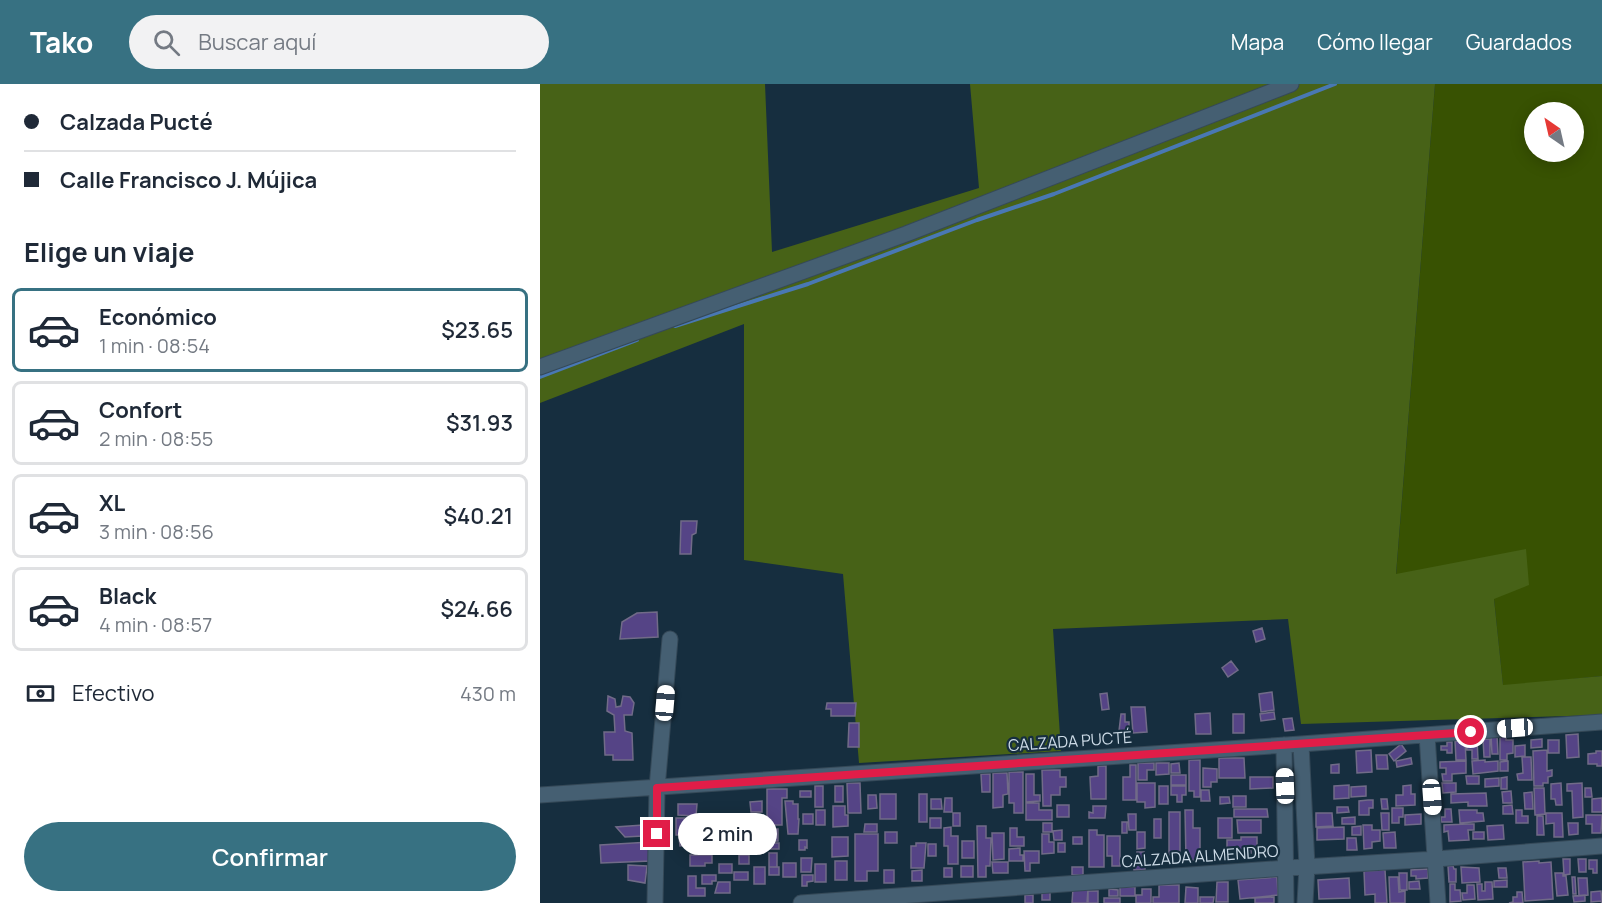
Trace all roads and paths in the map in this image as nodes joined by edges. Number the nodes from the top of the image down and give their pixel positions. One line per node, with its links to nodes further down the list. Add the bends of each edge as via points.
1 (1291, 84): 2 (street, via 906,234)
2 (540, 367)
3 (670, 639): 8 (street)
4 (1602, 722): 5 (street, CALZADA PUCTÉ)
5 (1427, 735): 6 (street, CALZADA PUCTÉ); 11 (street)
6 (1301, 744): 7 (street, CALZADA PUCTÉ); 12 (street)
7 (1284, 745): 8 (street, CALZADA PUCTÉ); 13 (street)
8 (657, 788): 9 (street, CALZADA PUCTÉ); 14 (street)
9 (540, 795)
10 (1602, 846): 11 (street, CALZADA ALMENDRO)
11 (1436, 859): 12 (street, CALZADA ALMENDRO); 18 (street)
12 (1307, 866): 13 (street, CALZADA ALMENDRO); 17 (street)
13 (1287, 868): 15 (street, CALZADA ALMENDRO); 16 (street)
14 (655, 903)
15 (801, 903)
16 (1286, 903)
17 (1305, 903)
18 (1438, 903)

